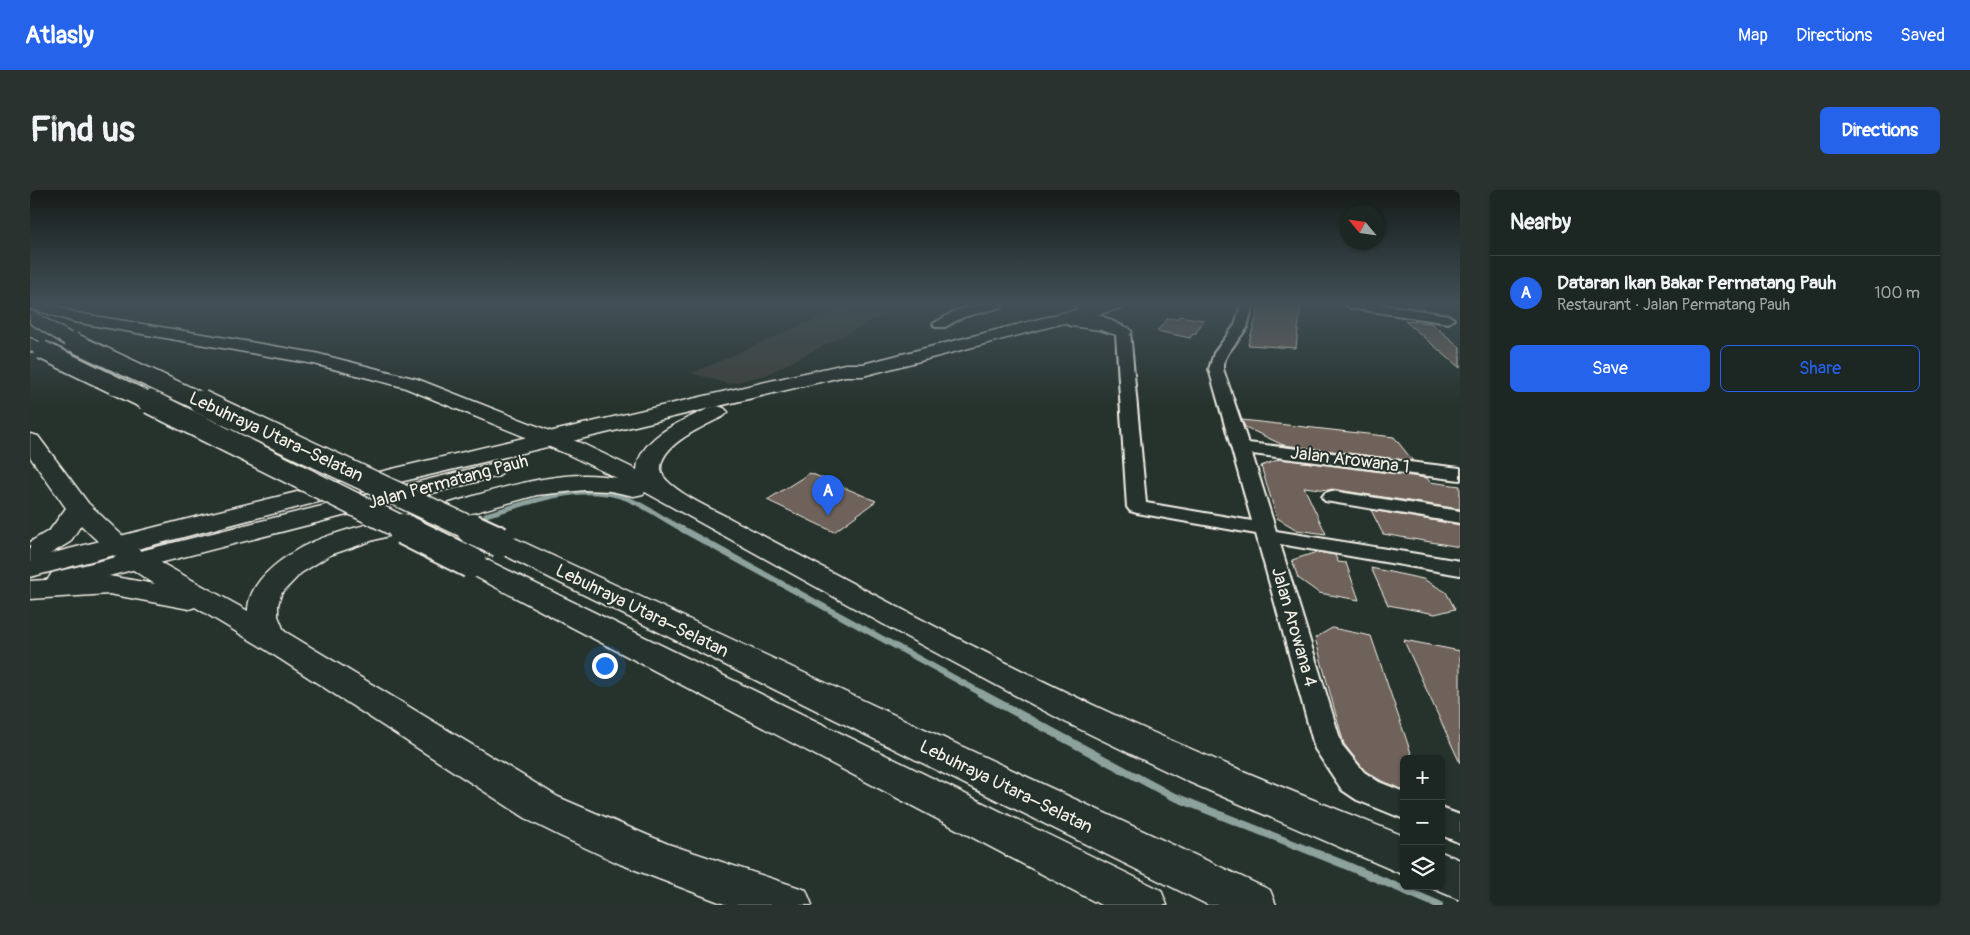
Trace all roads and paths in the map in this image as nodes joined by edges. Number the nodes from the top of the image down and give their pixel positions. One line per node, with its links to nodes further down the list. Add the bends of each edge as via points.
1 (65, 337): 34 (main road, Lebuhraya Utara–Selatan, bridge, via 500,542)
2 (188, 337): 9 (main road, via 382,374 410,382)
3 (989, 337): 7 (main road, Jalan Permatang Pauh)
4 (1123, 337): 18 (street, via 1137,507)
5 (1233, 337): 11 (street, Jalan Arowana 4, via 1215,363)
6 (36, 347): 33 (main road, Lebuhraya Utara–Selatan, bridge, via 208,430)
7 (863, 370): 8 (main road, Jalan Permatang Pauh, via 856,375); 9 (main road, Jalan Permatang Pauh, via 845,370)
8 (717, 412): 12 (main road, Jalan Permatang Pauh); 15 (main road, via 677,433 650,458 652,479)
9 (548, 438): 12 (main road); 19 (main road, Jalan Permatang Pauh)
10 (30, 441): 16 (main road)
11 (1241, 447): 13 (street, Jalan Arowana 1); 18 (street, Jalan Arowana 4)
12 (574, 449): 15 (main road); 19 (main road, Jalan Permatang Pauh)
13 (1460, 474)
14 (1332, 497): 17 (street)
15 (677, 499): 25 (main road, via 619,485 562,483 320,549 290,566 270,588 262,615); 29 (main road, via 1087,717 1182,762)
16 (78, 508): 19 (main road); 20 (main road, via 60,536)
17 (1460, 517)
18 (1266, 532): 22 (street); 26 (street, Jalan Arowana 4, via 1329,749 1353,780 1368,791)
19 (126, 553): 21 (main road, Jalan Permatang Pauh); 23 (main road, Jalan Permatang Pauh); 24 (main road)
20 (30, 554)
21 (30, 568)
22 (1460, 568)
23 (30, 588): 24 (main road, via 109,585)
24 (205, 601): 25 (main road)
25 (271, 638): 32 (main road, via 544,810 663,862)
26 (1400, 804)
27 (1445, 823): 28 (street)
28 (1460, 829)
29 (1400, 854)
30 (1445, 874): 31 (main road)
31 (1460, 880)
32 (790, 905)
33 (1145, 905)
34 (1254, 905)

